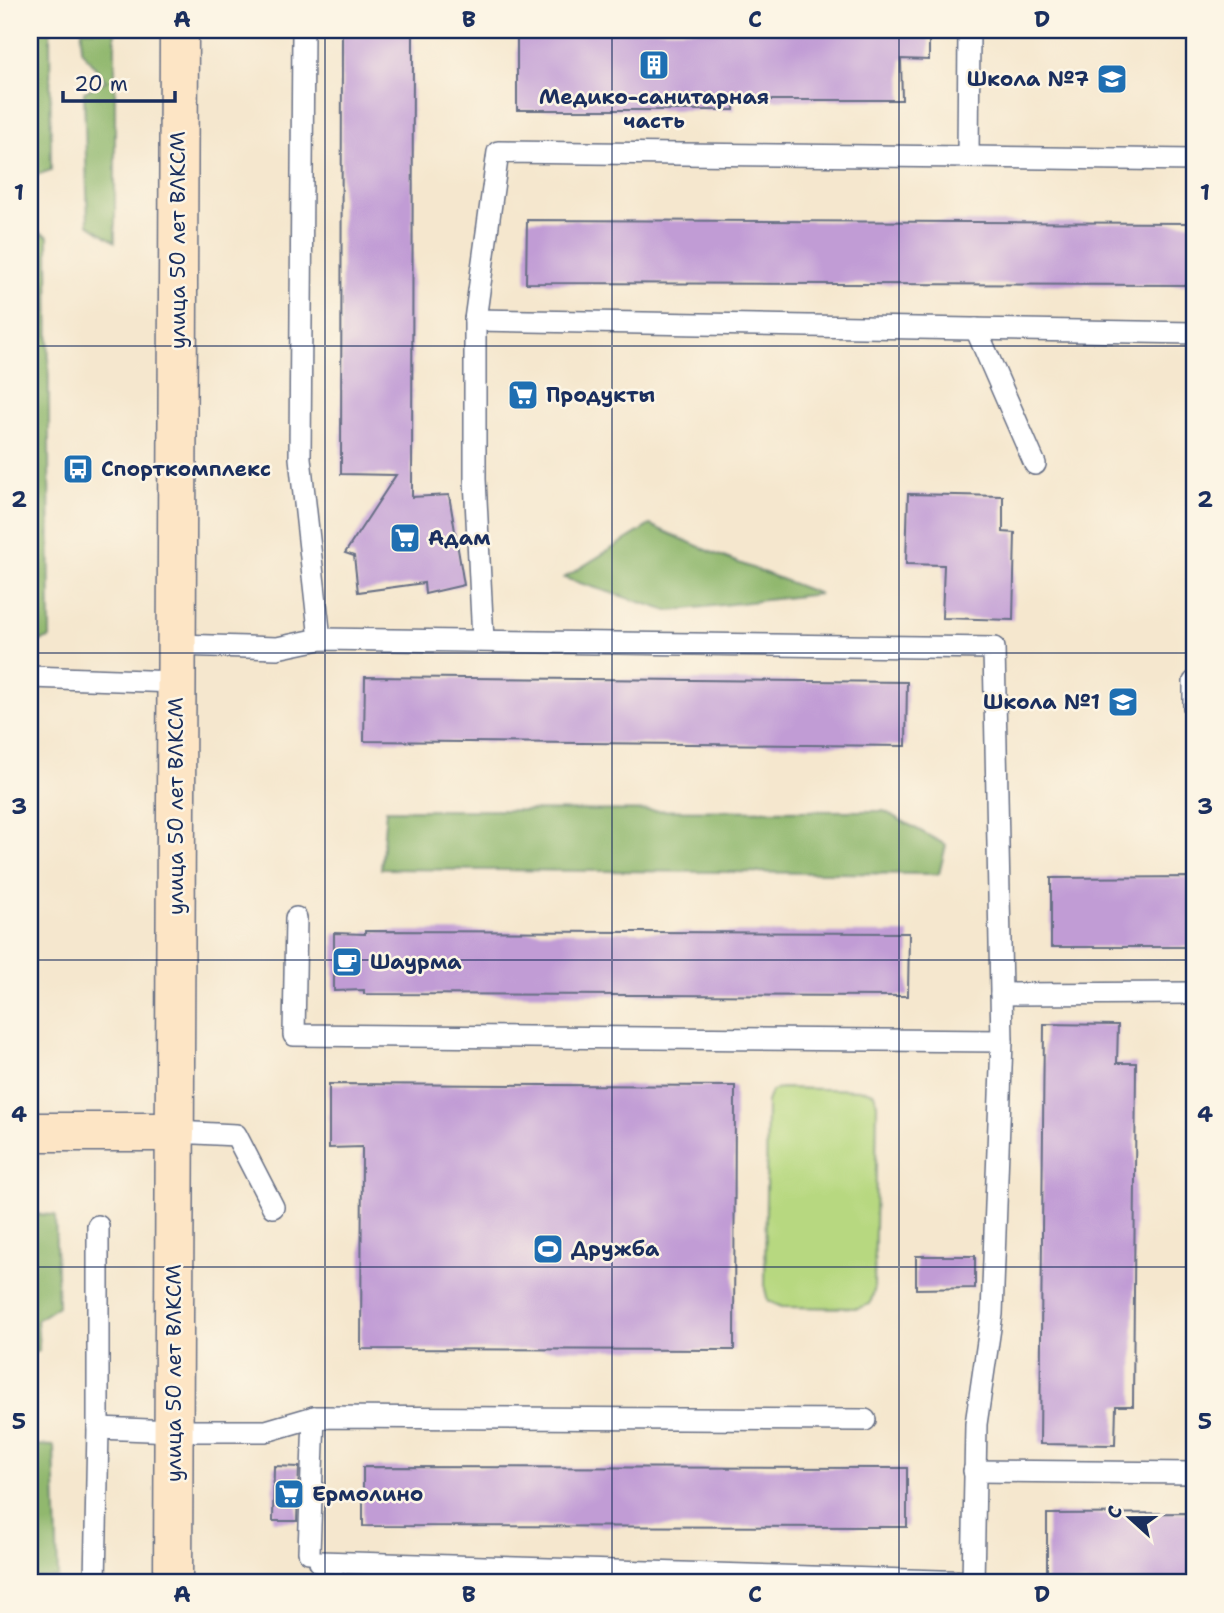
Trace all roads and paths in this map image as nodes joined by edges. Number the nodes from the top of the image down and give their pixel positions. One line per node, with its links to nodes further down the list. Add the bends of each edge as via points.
1 (179, 30): 12 (main road, улица 50 лет ВЛКСМ)
2 (303, 30): 10 (lane, via 300,458)
3 (969, 30): 4 (lane)
4 (968, 157): 5 (lane); 6 (lane, via 498,152)
5 (1194, 160)
6 (475, 320): 7 (lane); 11 (lane, via 475,479)
7 (976, 329): 8 (lane); 9 (lane)
8 (1194, 333)
9 (1035, 464)
10 (320, 639): 11 (lane); 12 (lane)
11 (483, 640): 18 (lane, via 994,648)
12 (177, 664): 13 (lane); 21 (main road, улица 50 лет ВЛКСМ)
13 (30, 677)
14 (1194, 682): 15 (lane)
15 (1194, 707)
16 (296, 918): 19 (lane, via 294,1035)
17 (1194, 993): 18 (lane)
18 (1001, 994): 19 (lane)
19 (1002, 1041): 28 (lane, via 992,1314)
20 (30, 1132): 21 (main road)
21 (175, 1132): 22 (lane, via 236,1135); 27 (main road, улица 50 лет ВЛКСМ)
22 (273, 1206)
23 (98, 1226): 26 (lane)
24 (314, 1417): 25 (lane); 27 (lane, via 266,1431); 32 (lane, via 314,1557)
25 (865, 1420)
26 (98, 1428): 27 (lane); 30 (lane)
27 (174, 1431): 31 (main road, улица 50 лет ВЛКСМ)
28 (974, 1471): 29 (lane); 32 (lane)
29 (1194, 1473)
30 (95, 1583)
31 (173, 1583)
32 (973, 1583)

